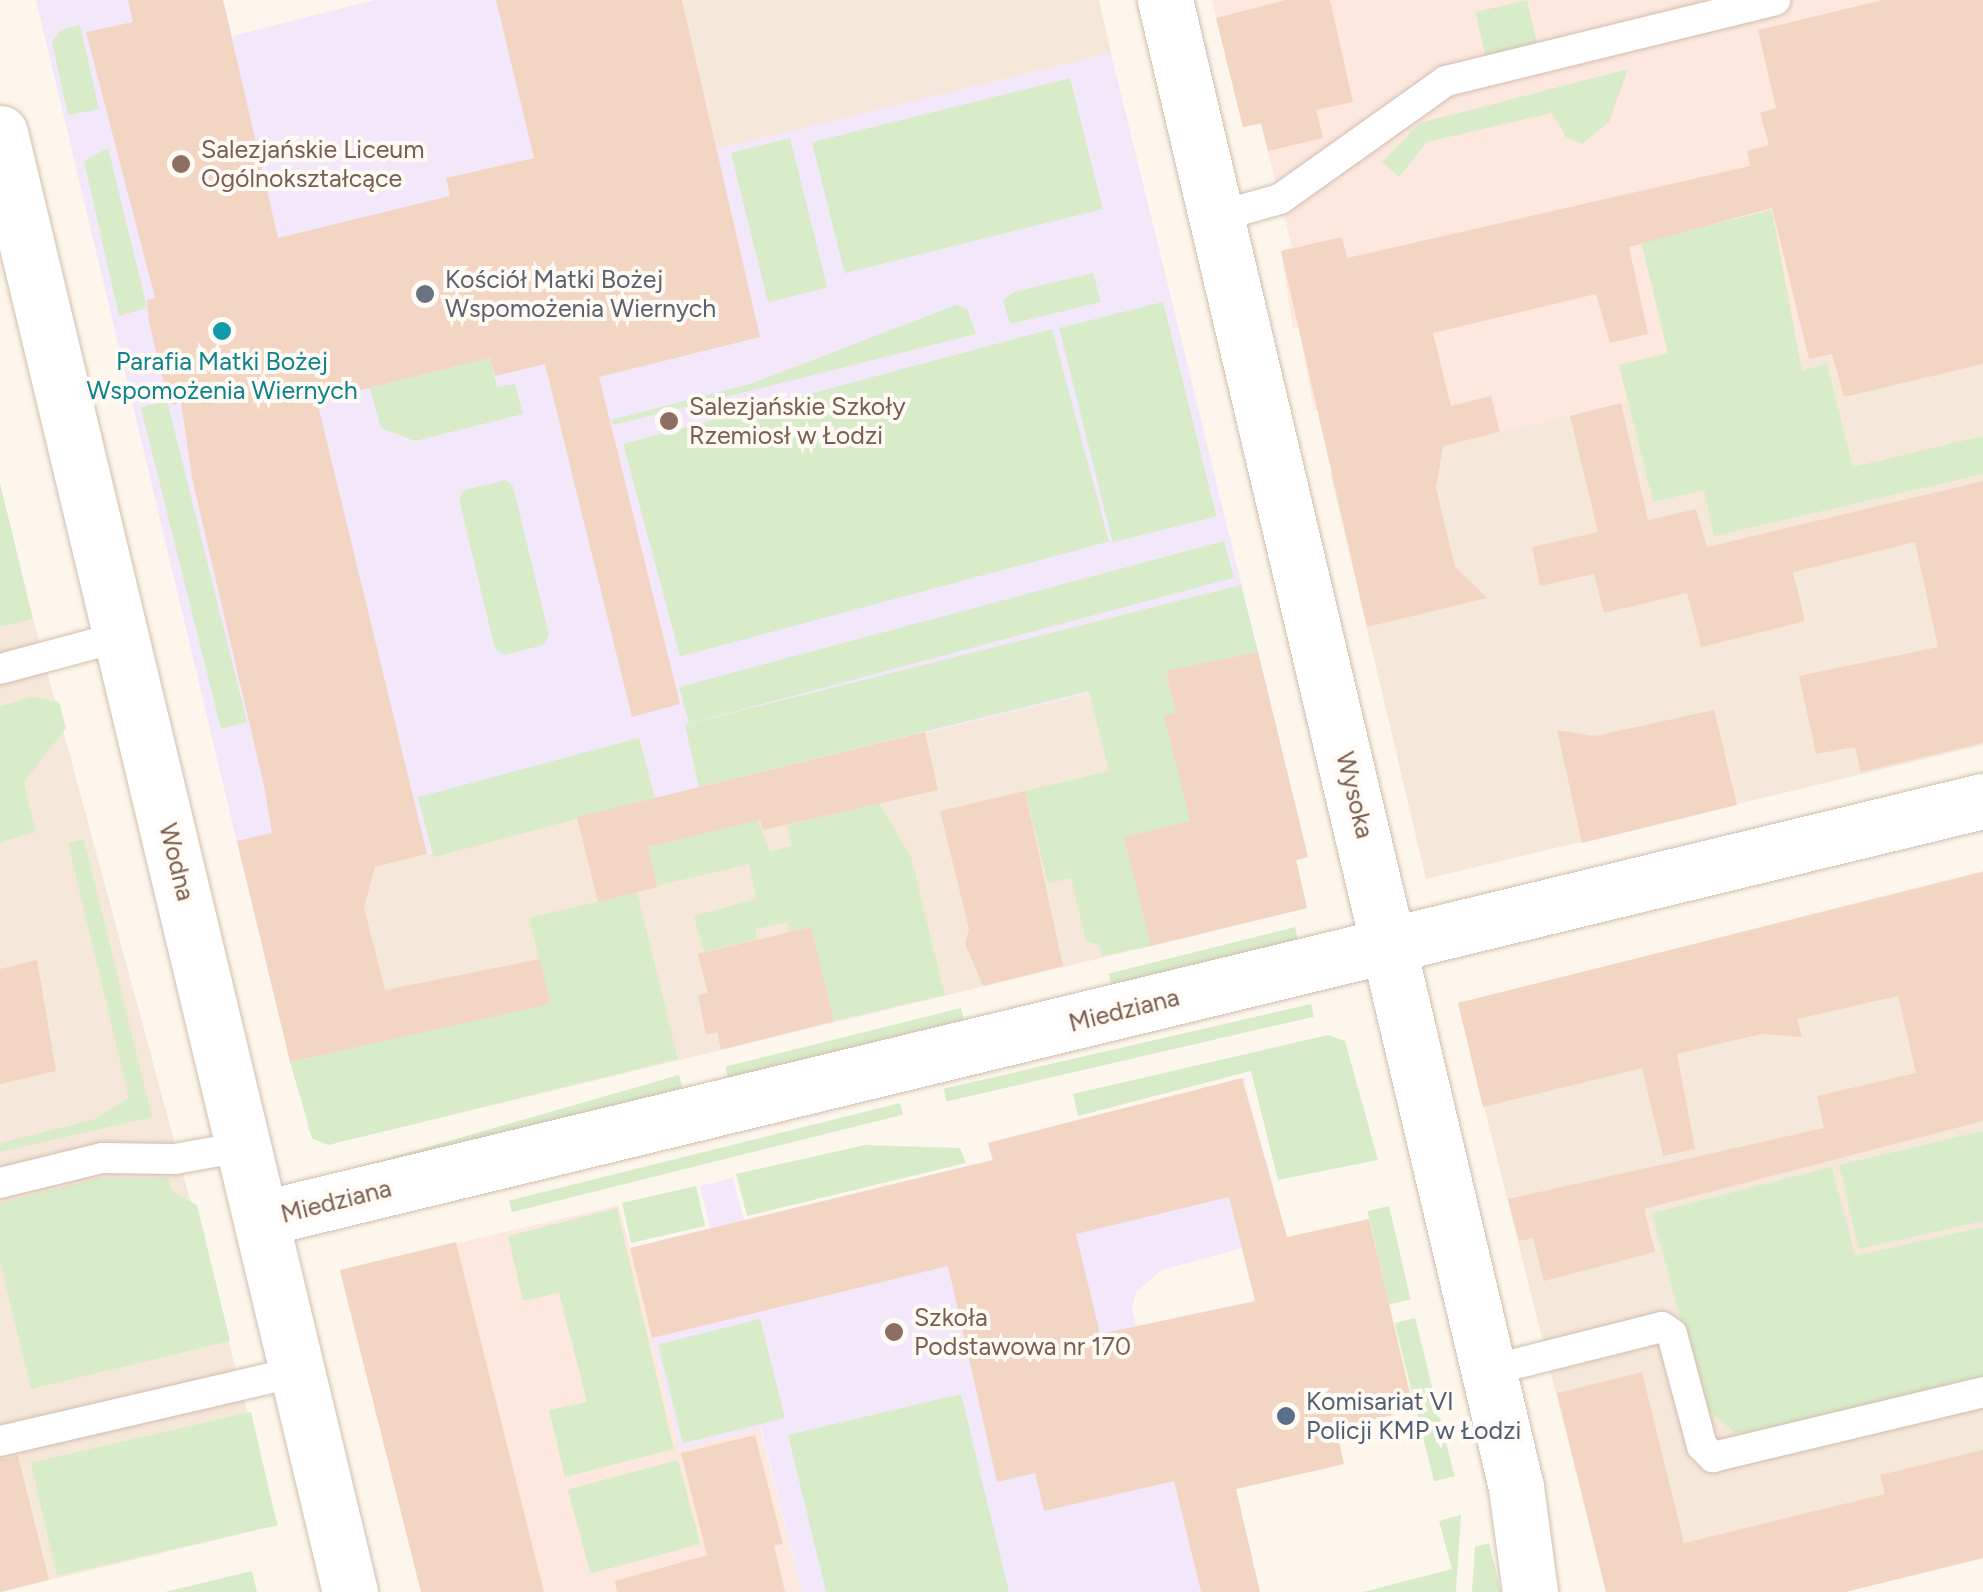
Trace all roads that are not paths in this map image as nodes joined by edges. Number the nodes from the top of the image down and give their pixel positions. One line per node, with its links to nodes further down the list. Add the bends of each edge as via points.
1 (1165, 0): 4 (street, Wysoka)
2 (1775, 0): 4 (lane, via 1446,81 1280,199)
3 (0, 133): 5 (street, Wodna)
4 (1216, 217): 8 (street, Wysoka)
5 (122, 636): 6 (lane); 9 (street, Wodna)
6 (0, 669)
7 (1983, 802): 8 (street, Miedziana)
8 (1390, 945): 11 (street, Miedziana); 12 (street, Wysoka)
9 (247, 1146): 10 (lane, via 175,1159 102,1158); 11 (street, Wodna)
10 (0, 1183)
11 (264, 1218): 13 (street, Wodna)
12 (1487, 1370): 14 (lane, via 1662,1327 1672,1334 1702,1446 1713,1457); 17 (street, Wysoka, via 1516,1487)
13 (301, 1371): 15 (lane); 16 (street, Wodna)
14 (1983, 1392)
15 (0, 1441)
16 (350, 1592)
17 (1530, 1592)

